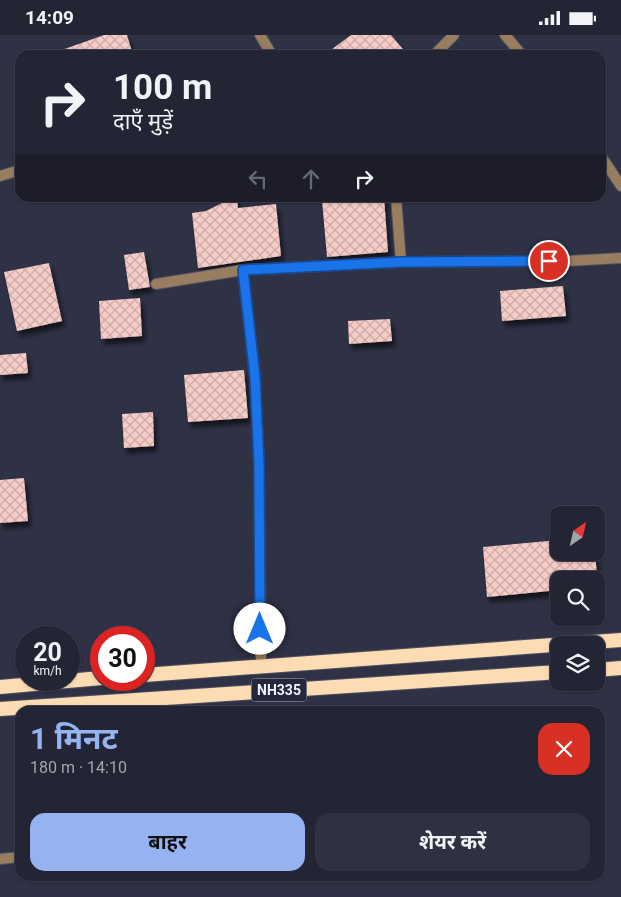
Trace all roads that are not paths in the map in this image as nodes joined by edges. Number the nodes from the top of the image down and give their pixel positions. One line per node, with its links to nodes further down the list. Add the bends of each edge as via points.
1 (260, 35): 4 (street)
2 (454, 35): 5 (street)
3 (505, 35): 6 (street)
4 (269, 50)
5 (439, 50)
6 (518, 50)
7 (606, 164): 10 (street)
8 (15, 172): 9 (street)
9 (0, 176)
10 (621, 186)
11 (396, 202): 13 (street)
12 (621, 258): 13 (street)
13 (401, 262): 14 (street)
14 (243, 270): 15 (street); 17 (street, via 255,377 259,464)
15 (156, 284)
16 (621, 640): 17 (highway, NH335)
17 (260, 665): 21 (highway, NH335)
18 (621, 668): 19 (highway)
19 (605, 669)
20 (550, 673): 24 (highway, NH335)
21 (155, 674)
22 (90, 679): 23 (highway)
23 (0, 687)
24 (45, 706)
25 (15, 708): 26 (highway, NH335)
26 (0, 709)
27 (15, 858): 28 (street)
28 (0, 859)

